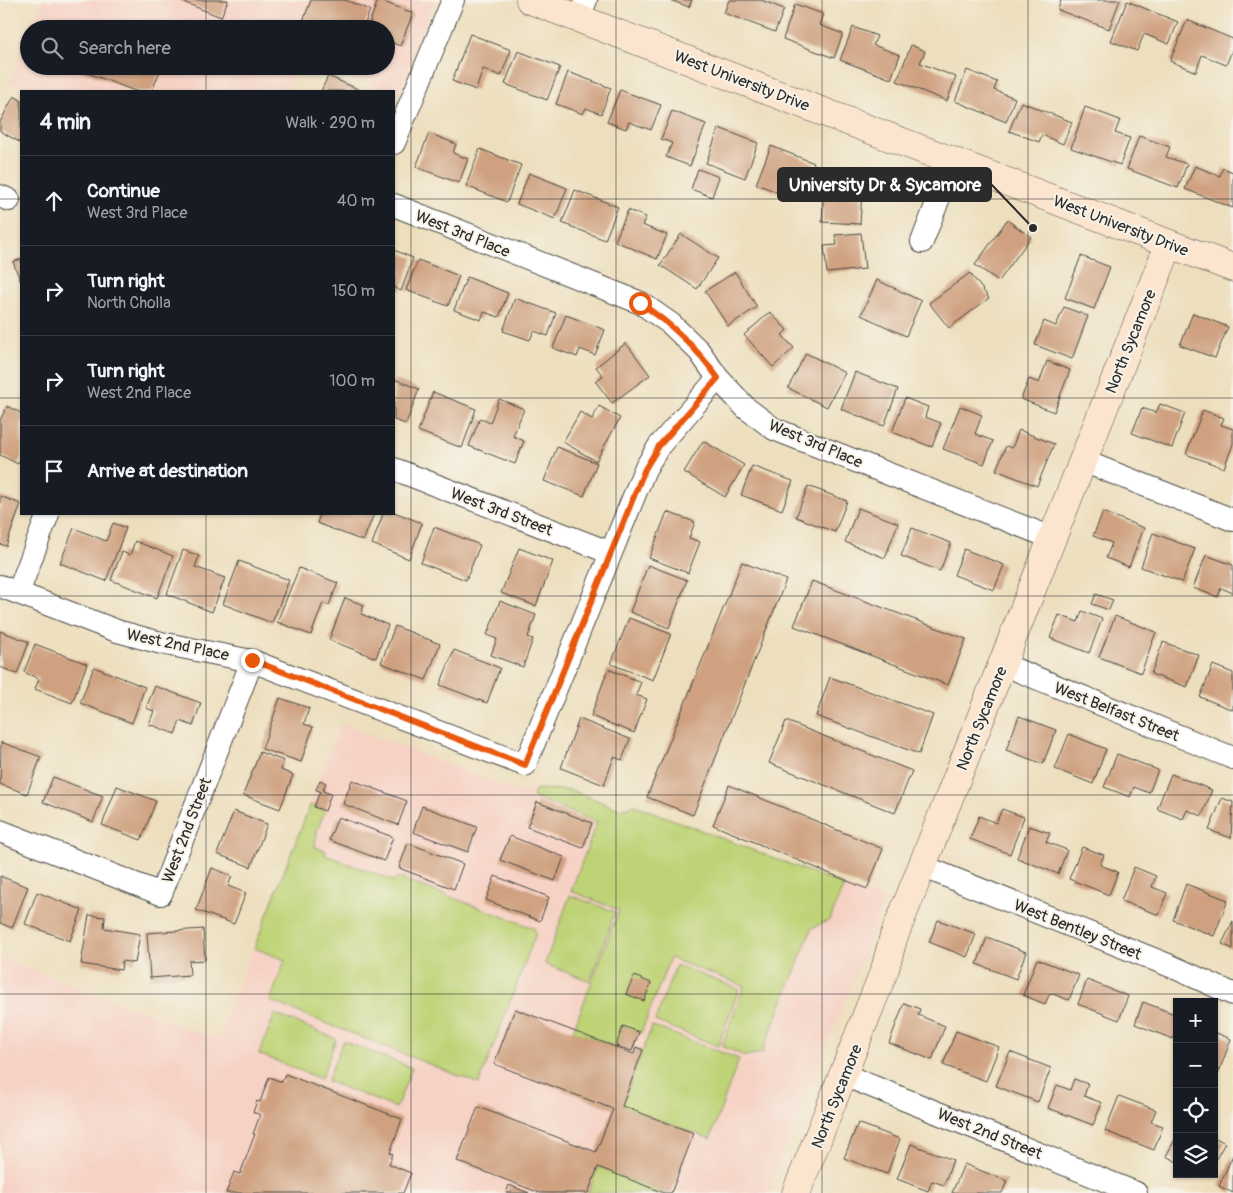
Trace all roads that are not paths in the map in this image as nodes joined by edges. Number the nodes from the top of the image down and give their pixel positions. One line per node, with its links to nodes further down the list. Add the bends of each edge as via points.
1 (453, 0): 4 (street)
2 (530, 0): 3 (street, West University Drive)
3 (583, 9): 5 (street, West University Drive)
4 (395, 141)
5 (953, 161): 7 (street); 8 (street, West University Drive)
6 (395, 205): 10 (street, West 3rd Place, via 640,303 671,324 700,352)
7 (922, 242)
8 (1169, 244): 9 (street, West University Drive); 11 (street, North Sycamore)
9 (1233, 268)
10 (718, 378): 15 (street, West 3rd Place, via 746,408 774,429); 16 (street, via 659,446 645,469)
11 (1083, 461): 14 (street); 15 (street, North Sycamore)
12 (395, 469): 16 (street, West 3rd Street)
13 (47, 515): 17 (street)
14 (1233, 520)
15 (1052, 538): 19 (street, North Sycamore)
16 (610, 553): 18 (street, West 2nd Place, via 525,765)
17 (9, 589): 18 (street, West 2nd Place, via 117,631)
18 (252, 660): 21 (street, West 2nd Street, via 161,894)
19 (1002, 664): 20 (street, West Belfast Street); 22 (street, North Sycamore)
20 (1233, 758)
21 (0, 831)
22 (922, 866): 23 (street, West Bentley Street); 24 (street, North Sycamore)
23 (1233, 994)
24 (844, 1075): 25 (street, North Sycamore); 26 (street, West 2nd Street)
25 (796, 1193)
26 (1136, 1193)

